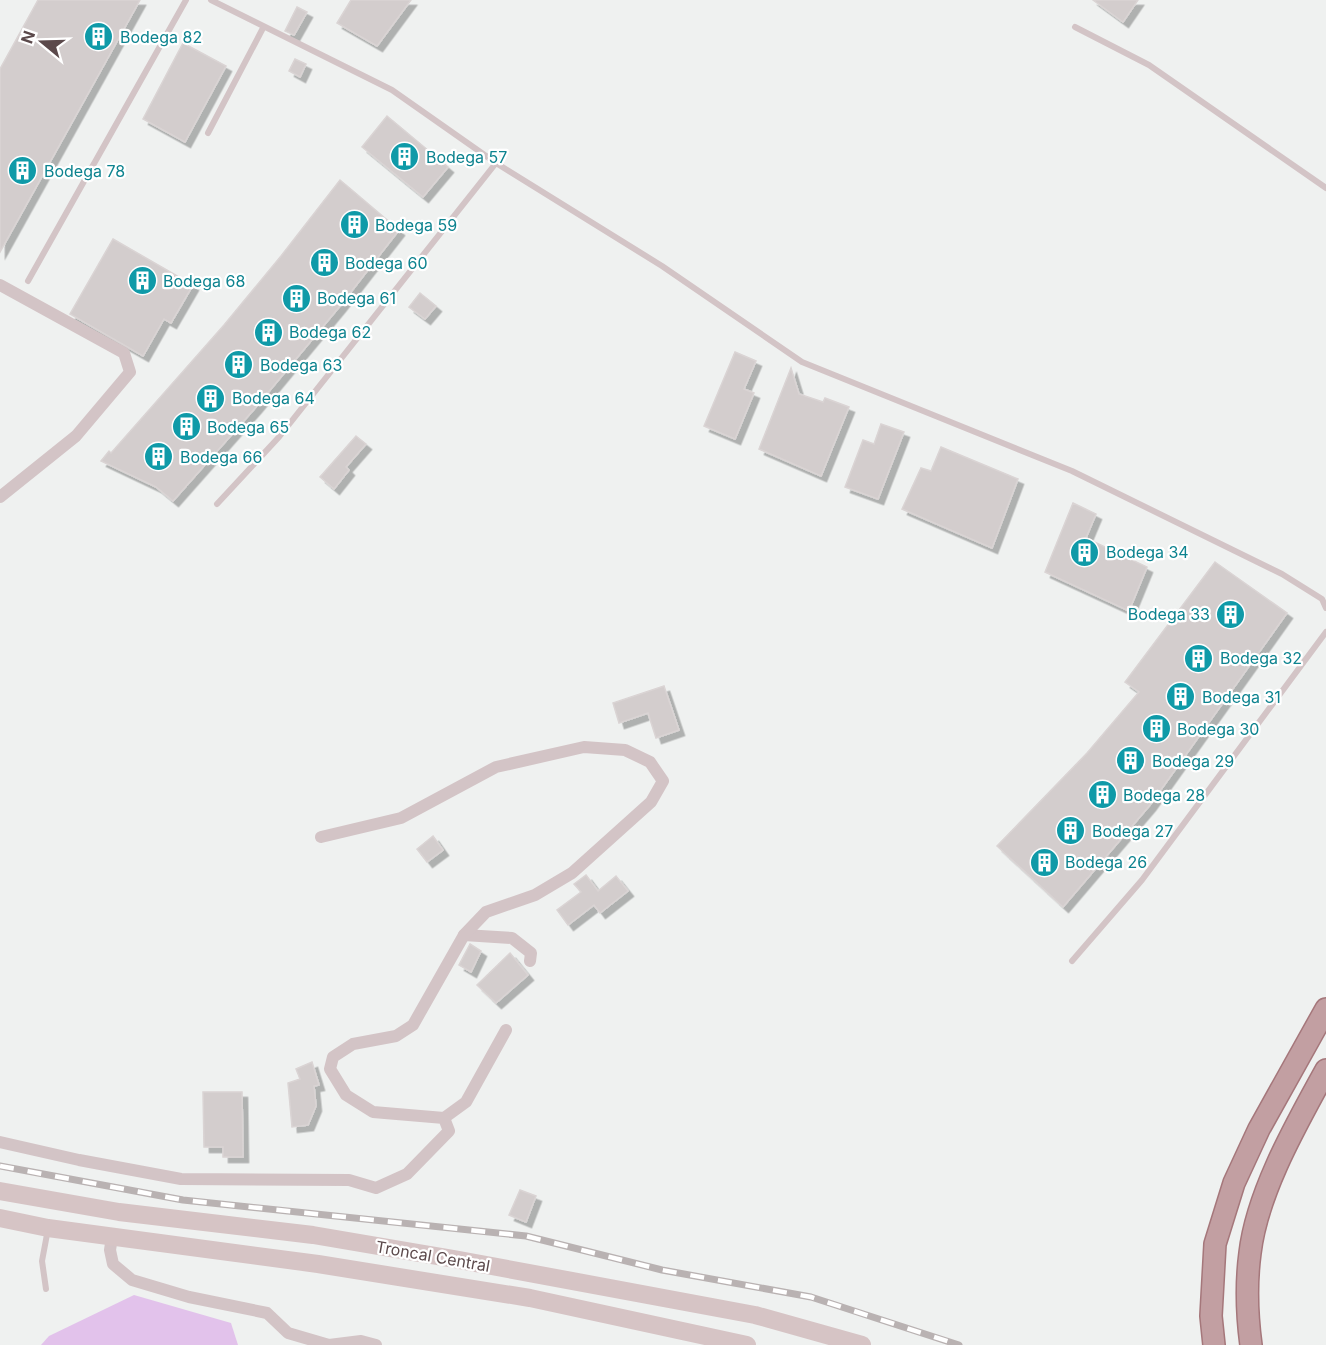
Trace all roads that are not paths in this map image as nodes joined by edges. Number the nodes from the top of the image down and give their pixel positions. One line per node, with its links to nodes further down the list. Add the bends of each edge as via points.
1 (186, 0): 8 (lane)
2 (211, 0): 4 (lane)
3 (1076, 27): 7 (lane, via 1149,65)
4 (264, 28): 5 (lane); 6 (lane, via 392,90)
5 (208, 133)
6 (496, 163): 11 (lane, via 279,437); 12 (lane, via 662,266 802,362 1072,471 1282,574 1322,599)
7 (1326, 188)
8 (28, 281)
9 (0, 285): 10 (street, via 124,353 130,372 76,436)
10 (0, 497)
11 (218, 504)
12 (1326, 608)
13 (1326, 632): 17 (lane, via 1142,880)
14 (321, 837): 15 (street, via 400,818 496,767 584,747 625,750 650,762 663,781 651,802 572,873 535,895 486,912)
15 (465, 935): 16 (street, via 512,938 531,953); 21 (street, via 413,1025 396,1036 352,1044 333,1057 330,1069 346,1095 373,1112)
16 (530, 961)
17 (1072, 961)
18 (1326, 1009): 32 (highway, via 1259,1129 1234,1183 1215,1244 1211,1316)
19 (506, 1030): 21 (street, via 466,1101)
20 (1326, 1070): 33 (highway, via 1292,1132 1263,1198 1250,1252 1247,1315)
21 (444, 1118): 22 (street, via 449,1131 424,1157 407,1174 376,1188 349,1180 181,1179)
22 (0, 1142)
23 (0, 1191): 31 (main road, Troncal Central, via 119,1212 313,1235 454,1259 755,1316)
24 (0, 1218): 25 (main road, Troncal Central)
25 (48, 1228): 26 (main road, Troncal Central); 27 (lane, via 42,1261)
26 (112, 1237): 28 (street, via 113,1264 132,1280 267,1313); 29 (main road, Troncal Central, via 318,1264 530,1298)
27 (46, 1289)
28 (289, 1339): 30 (street, via 329,1345 361,1341)
29 (742, 1344)
30 (376, 1345)
31 (862, 1345)
32 (1214, 1345)
33 (1251, 1345)

